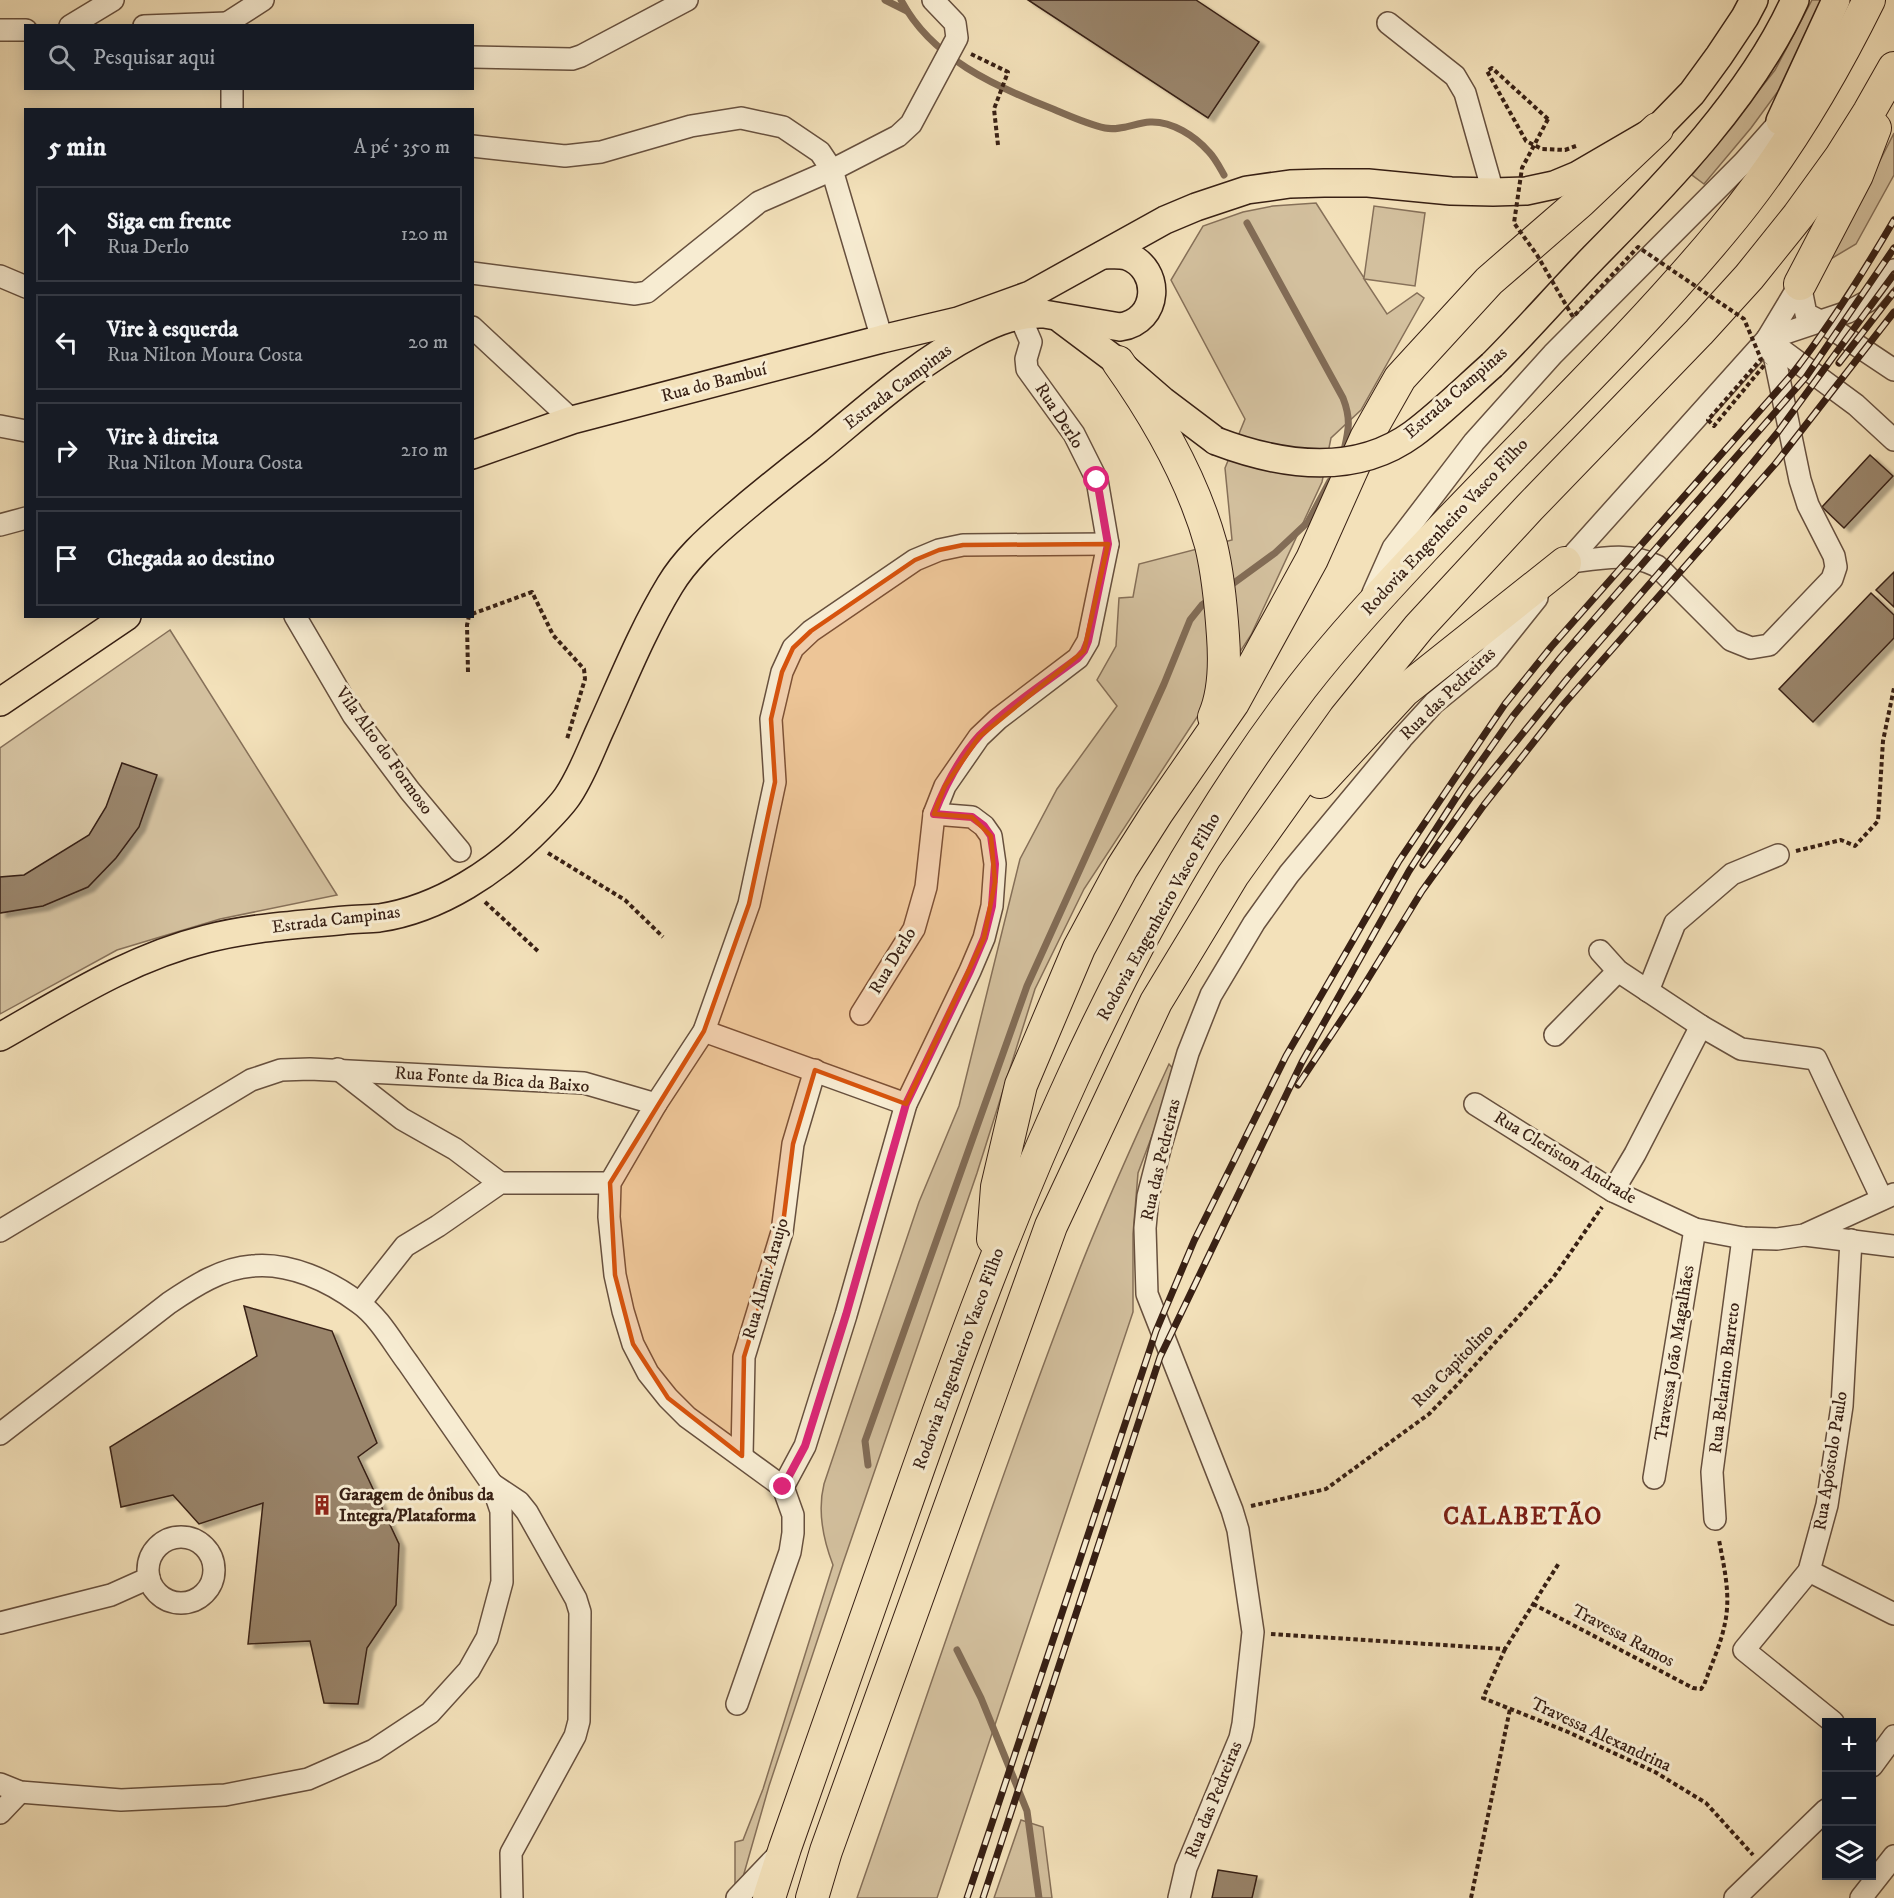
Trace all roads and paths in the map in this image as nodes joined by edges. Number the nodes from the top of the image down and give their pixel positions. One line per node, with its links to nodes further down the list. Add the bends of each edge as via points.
1 (113, 0): 10 (street)
2 (263, 0): 11 (street)
3 (687, 0): 16 (street, via 572,59)
4 (933, 0): 15 (street, via 955,23 957,38)
5 (1754, 0): 22 (main road, Estrada Campinas, via 1692,93)
6 (1795, 0): 41 (main road, Estrada Campinas, bridge, via 1734,100 1640,210 1492,364 1411,435 1380,452 1350,460 1312,463 1274,460 1244,452 1216,441)
7 (1836, 0): 21 (main road)
8 (1869, 0): 14 (highway, Rodovia Engenheiro Vasco Filho)
9 (1388, 23): 27 (street, via 1461,84)
10 (73, 24)
11 (227, 24)
12 (0, 30): 13 (street)
13 (24, 30)
14 (1845, 47): 21 (street); 54 (highway, Rodovia Engenheiro Vasco Filho, via 1798,125 1726,227 1639,325)
15 (949, 54): 24 (path, via 1008,72 994,109); 26 (street, via 911,124 898,136)
16 (474, 57)
17 (1894, 68): 68 (highway, via 1840,158 1756,268 1419,627 1344,718)
18 (1894, 81): 32 (highway, via 1857,175)
19 (232, 90): 20 (street)
20 (232, 108)
21 (1780, 121): 54 (street, via 1552,354 1474,442 1393,548)
22 (1657, 129): 27 (main road, Estrada Campinas, via 1554,185); 63 (highway, via 1489,281 1401,378 1366,438 1301,578 1233,703)
23 (1583, 144): 42 (path, bridge, via 1565,150 1542,149 1526,141 1487,71 1492,68 1548,119 1522,168 1514,223 1573,317 1638,247 1744,319 1761,360 1708,420 1714,426)
24 (998, 145)
25 (474, 146): 26 (street, via 565,156 602,152 691,126 741,118 783,127 820,152)
26 (832, 170): 30 (street, via 759,202 647,292 635,294); 39 (street)
27 (1493, 192): 28 (main road, Estrada Campinas, via 1368,183 1290,184 1247,190 1165,220)
28 (1103, 255): 35 (main road, via 1126,255 1144,269 1152,293 1141,319 1120,327); 36 (main road, Estrada Campinas, via 1030,295)
29 (1894, 270): 37 (street, via 1868,301)
30 (474, 273)
31 (0, 276): 33 (street)
32 (1800, 284): 37 (street, via 1806,314); 40 (street, Rua das Pedreiras)
33 (24, 286)
34 (1019, 314): 35 (main road, Estrada Campinas); 44 (main road, Estrada Campinas, via 974,333); 52 (street, Rua Derlo, via 1031,342 1027,369 1074,434 1097,480)
35 (1056, 316): 41 (main road, Estrada Campinas)
36 (958, 321): 39 (main road, Rua do Bambuí)
37 (1822, 322): 40 (street); 43 (street)
38 (474, 329): 45 (street)
39 (888, 338): 44 (main road, via 908,341 913,350 915,358); 45 (main road, Rua do Bambuí)
40 (1767, 339): 48 (street, via 1856,405); 53 (street, Rua das Pedreiras); 53 (street, via 1774,355 1800,480 1834,556 1832,579 1769,645 1751,648 1731,640 1657,566 1642,558 1616,556)
41 (1118, 362): 63 (highway, via 1178,463 1211,546 1222,610 1224,662 1218,708)
42 (1766, 363)
43 (1894, 370)
44 (907, 377): 65 (main road, Estrada Campinas, via 753,501 686,563 648,625 567,797)
45 (572, 420): 49 (main road, Rua do Bambuí)
46 (0, 426): 47 (street)
47 (24, 431)
48 (1894, 440)
49 (474, 454)
50 (24, 519): 51 (street)
51 (0, 525)
52 (1108, 544): 64 (street, Rua Derlo, via 1084,651 979,737 945,786); 77 (street, via 963,545 939,550 915,560 811,631 793,648 782,672 771,719 775,782 749,904)
53 (1565, 563): 68 (highway, via 1404,691); 102 (street, Rua das Pedreiras, via 1489,658 1434,703 1289,874 1211,995 1188,1053 1148,1196 1147,1294)
54 (1366, 610): 95 (highway, Rodovia Engenheiro Vasco Filho, via 1248,762 1192,849 1085,1052)
55 (474, 614): 62 (path, via 532,592 553,635 584,669 585,678)
56 (124, 618): 61 (main road)
57 (296, 618): 66 (street, Vila Alto do Formoso, via 353,715)
58 (470, 618): 59 (path)
59 (468, 672)
60 (1894, 688): 67 (path, via 1883,741 1878,821 1855,846 1841,840)
61 (0, 702)
62 (564, 746)
63 (1201, 752): 95 (highway, via 1122,868 1079,948 1021,1085 997,1187)
64 (934, 814): 75 (street, Rua Derlo, via 926,887 914,929); 83 (street, via 972,817 984,826 994,851 995,882 984,938)
65 (527, 840): 69 (main road, Estrada Campinas); 70 (path, via 625,900)
66 (460, 851)
67 (1778, 855): 74 (street, via 1732,874 1675,923)
68 (1233, 875): 127 (highway, via 1156,1002 1051,1226)
69 (467, 885): 72 (path); 79 (main road, Estrada Campinas, via 403,913 237,932 173,949 118,970)
70 (663, 937)
71 (1600, 951): 73 (street)
72 (540, 953)
73 (1618, 971): 74 (street); 78 (street)
74 (1648, 991): 76 (street)
75 (861, 1014)
76 (1701, 1026): 87 (street); 88 (street, via 1741,1049 1816,1059)
77 (704, 1030): 81 (street); 82 (street)
78 (1555, 1035)
79 (0, 1037)
80 (338, 1069): 82 (street, Rua Fonte da Bica da Baixo, via 584,1083); 85 (street, via 402,1119 455,1149); 90 (street, Rua Fonte da Bica da Baixo, via 281,1070 251,1080)
81 (815, 1070): 83 (street); 98 (street, Rua Almir Araujo, via 793,1144 782,1232 744,1358)
82 (656, 1104): 86 (street)
83 (906, 1104): 101 (street, via 805,1446)
84 (1475, 1104): 87 (street, Rua Cleriston Andrade)
85 (500, 1183): 86 (street); 96 (street, via 405,1246)
86 (610, 1183): 98 (street, via 615,1275 633,1344 648,1373 668,1398 687,1417)
87 (1613, 1191): 89 (street, Rua Cleriston Andrade); 102 (path, Rua Capitolino, via 1552,1278 1429,1414 1326,1489)
88 (1888, 1197): 91 (street, Rua Cleriston Andrade)
89 (1695, 1229): 92 (street, Rua Cleriston Andrade); 99 (street, Travessa João Magalhães)
90 (0, 1231)
91 (1804, 1235): 92 (street, Rua Cleriston Andrade); 93 (street)
92 (1743, 1238): 103 (street, Rua Belarino Barreto, via 1712,1472)
93 (1851, 1240): 94 (street); 105 (street, Rua Apóstolo Paulo, via 1842,1406 1827,1505)
94 (1894, 1246)
95 (990, 1271): 121 (highway, Rodovia Engenheiro Vasco Filho)
96 (360, 1303): 97 (street, via 292,1270 252,1266 226,1272 197,1284 169,1303); 100 (street, via 382,1328)
97 (0, 1434)
98 (742, 1456): 101 (street)
99 (1654, 1478)
100 (492, 1484): 118 (street, via 501,1511 502,1582 487,1638 469,1670 430,1713 374,1750 308,1779 225,1795 121,1800); 124 (street, via 527,1512 576,1599 581,1622 579,1721 575,1736 511,1853)
101 (783, 1487): 112 (street, via 793,1515 790,1552)
102 (1232, 1510): 110 (street, Rua das Pedreiras)
103 (1715, 1519): 107 (path, Travessa Ramos, via 1727,1601 1725,1623 1701,1689)
104 (1559, 1563): 107 (path)
105 (1809, 1571): 108 (street); 114 (street, Rua Apóstolo Paulo, via 1744,1650)
106 (149, 1578): 109 (street, via 111,1595)
107 (1533, 1604): 111 (path)
108 (1894, 1614)
109 (0, 1623)
110 (1253, 1632): 111 (path); 128 (street, Rua das Pedreiras, via 1240,1738 1186,1868)
111 (1505, 1649): 113 (path, Travessa Alexandrina, via 1483,1698)
112 (737, 1704)
113 (1510, 1709): 123 (path, Travessa Alexandrina, via 1655,1772 1706,1803); 129 (path)
114 (1828, 1718)
115 (1894, 1736): 116 (street)
116 (1876, 1758)
117 (0, 1784): 118 (street)
118 (20, 1792): 119 (street)
119 (0, 1813)
120 (1822, 1815): 123 (street)
121 (785, 1848): 125 (street); 126 (highway, Rodovia Engenheiro Vasco Filho)
122 (1894, 1856): 131 (street)
123 (1766, 1869): 130 (street)
124 (512, 1898)
125 (737, 1898)
126 (769, 1898)
127 (812, 1898)
128 (1179, 1898)
129 (1472, 1898)
130 (1735, 1898)
131 (1861, 1898)

